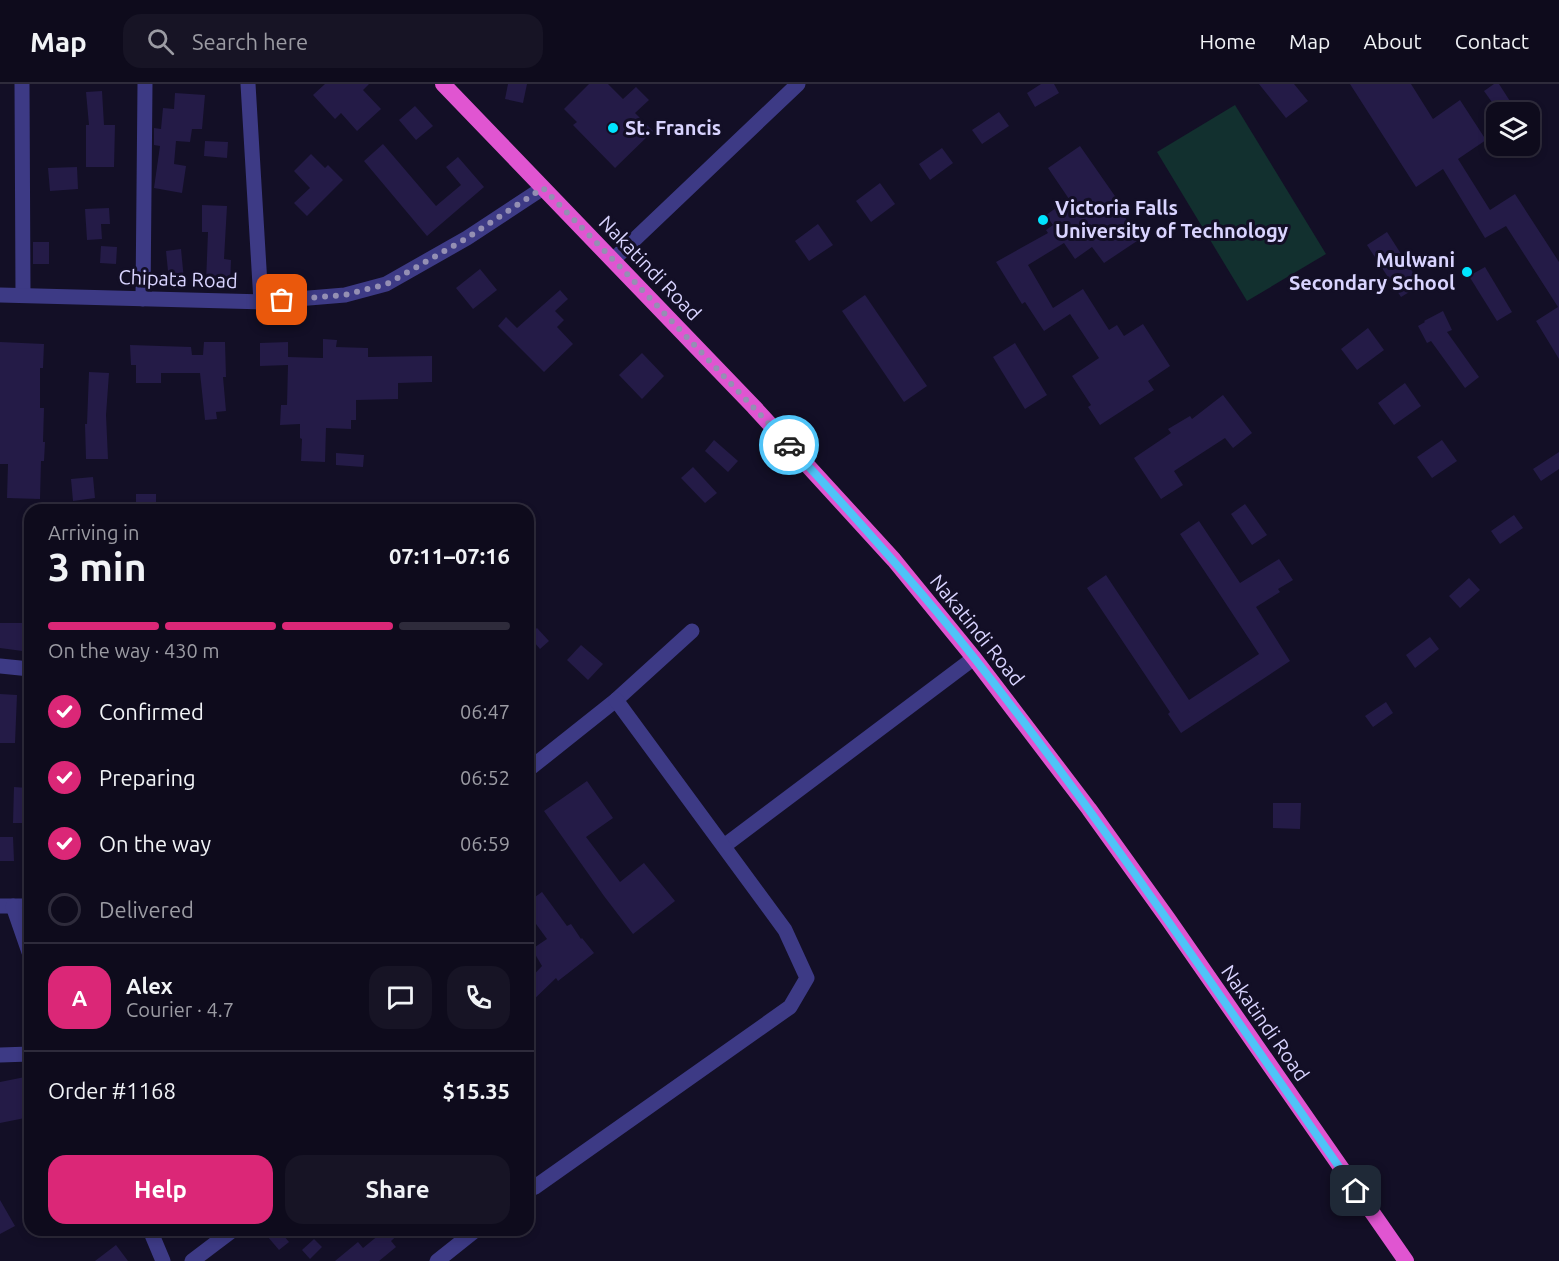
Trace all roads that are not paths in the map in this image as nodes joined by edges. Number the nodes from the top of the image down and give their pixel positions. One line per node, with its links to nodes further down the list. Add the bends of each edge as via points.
1 (22, 84): 9 (street)
2 (145, 84): 10 (street)
3 (248, 84): 11 (street)
4 (443, 84): 6 (highway, Nakatindi Road)
5 (798, 84): 7 (street)
6 (543, 188): 7 (highway, Nakatindi Road); 11 (street, Chipata Road, via 387,284 345,295)
7 (613, 260): 13 (highway, Nakatindi Road, via 880,545)
8 (0, 295): 9 (street, Chipata Road)
9 (23, 295): 10 (street, Chipata Road)
10 (143, 299): 11 (street, Chipata Road)
11 (261, 302)
12 (692, 631): 16 (street)
13 (974, 658): 18 (street); 31 (highway, Nakatindi Road, via 1161,910)
14 (0, 666): 15 (street)
15 (24, 668)
16 (616, 700): 17 (street); 18 (street)
17 (534, 765)
18 (724, 846): 24 (street, via 785,930 807,978 790,1007)
19 (6, 906): 20 (street); 21 (street)
20 (24, 906)
21 (24, 944)
22 (24, 1054): 23 (street)
23 (0, 1055)
24 (534, 1187)
25 (153, 1236): 28 (street)
26 (225, 1236): 29 (street)
27 (468, 1236): 30 (street)
28 (163, 1261)
29 (192, 1261)
30 (437, 1261)
31 (1406, 1261)

